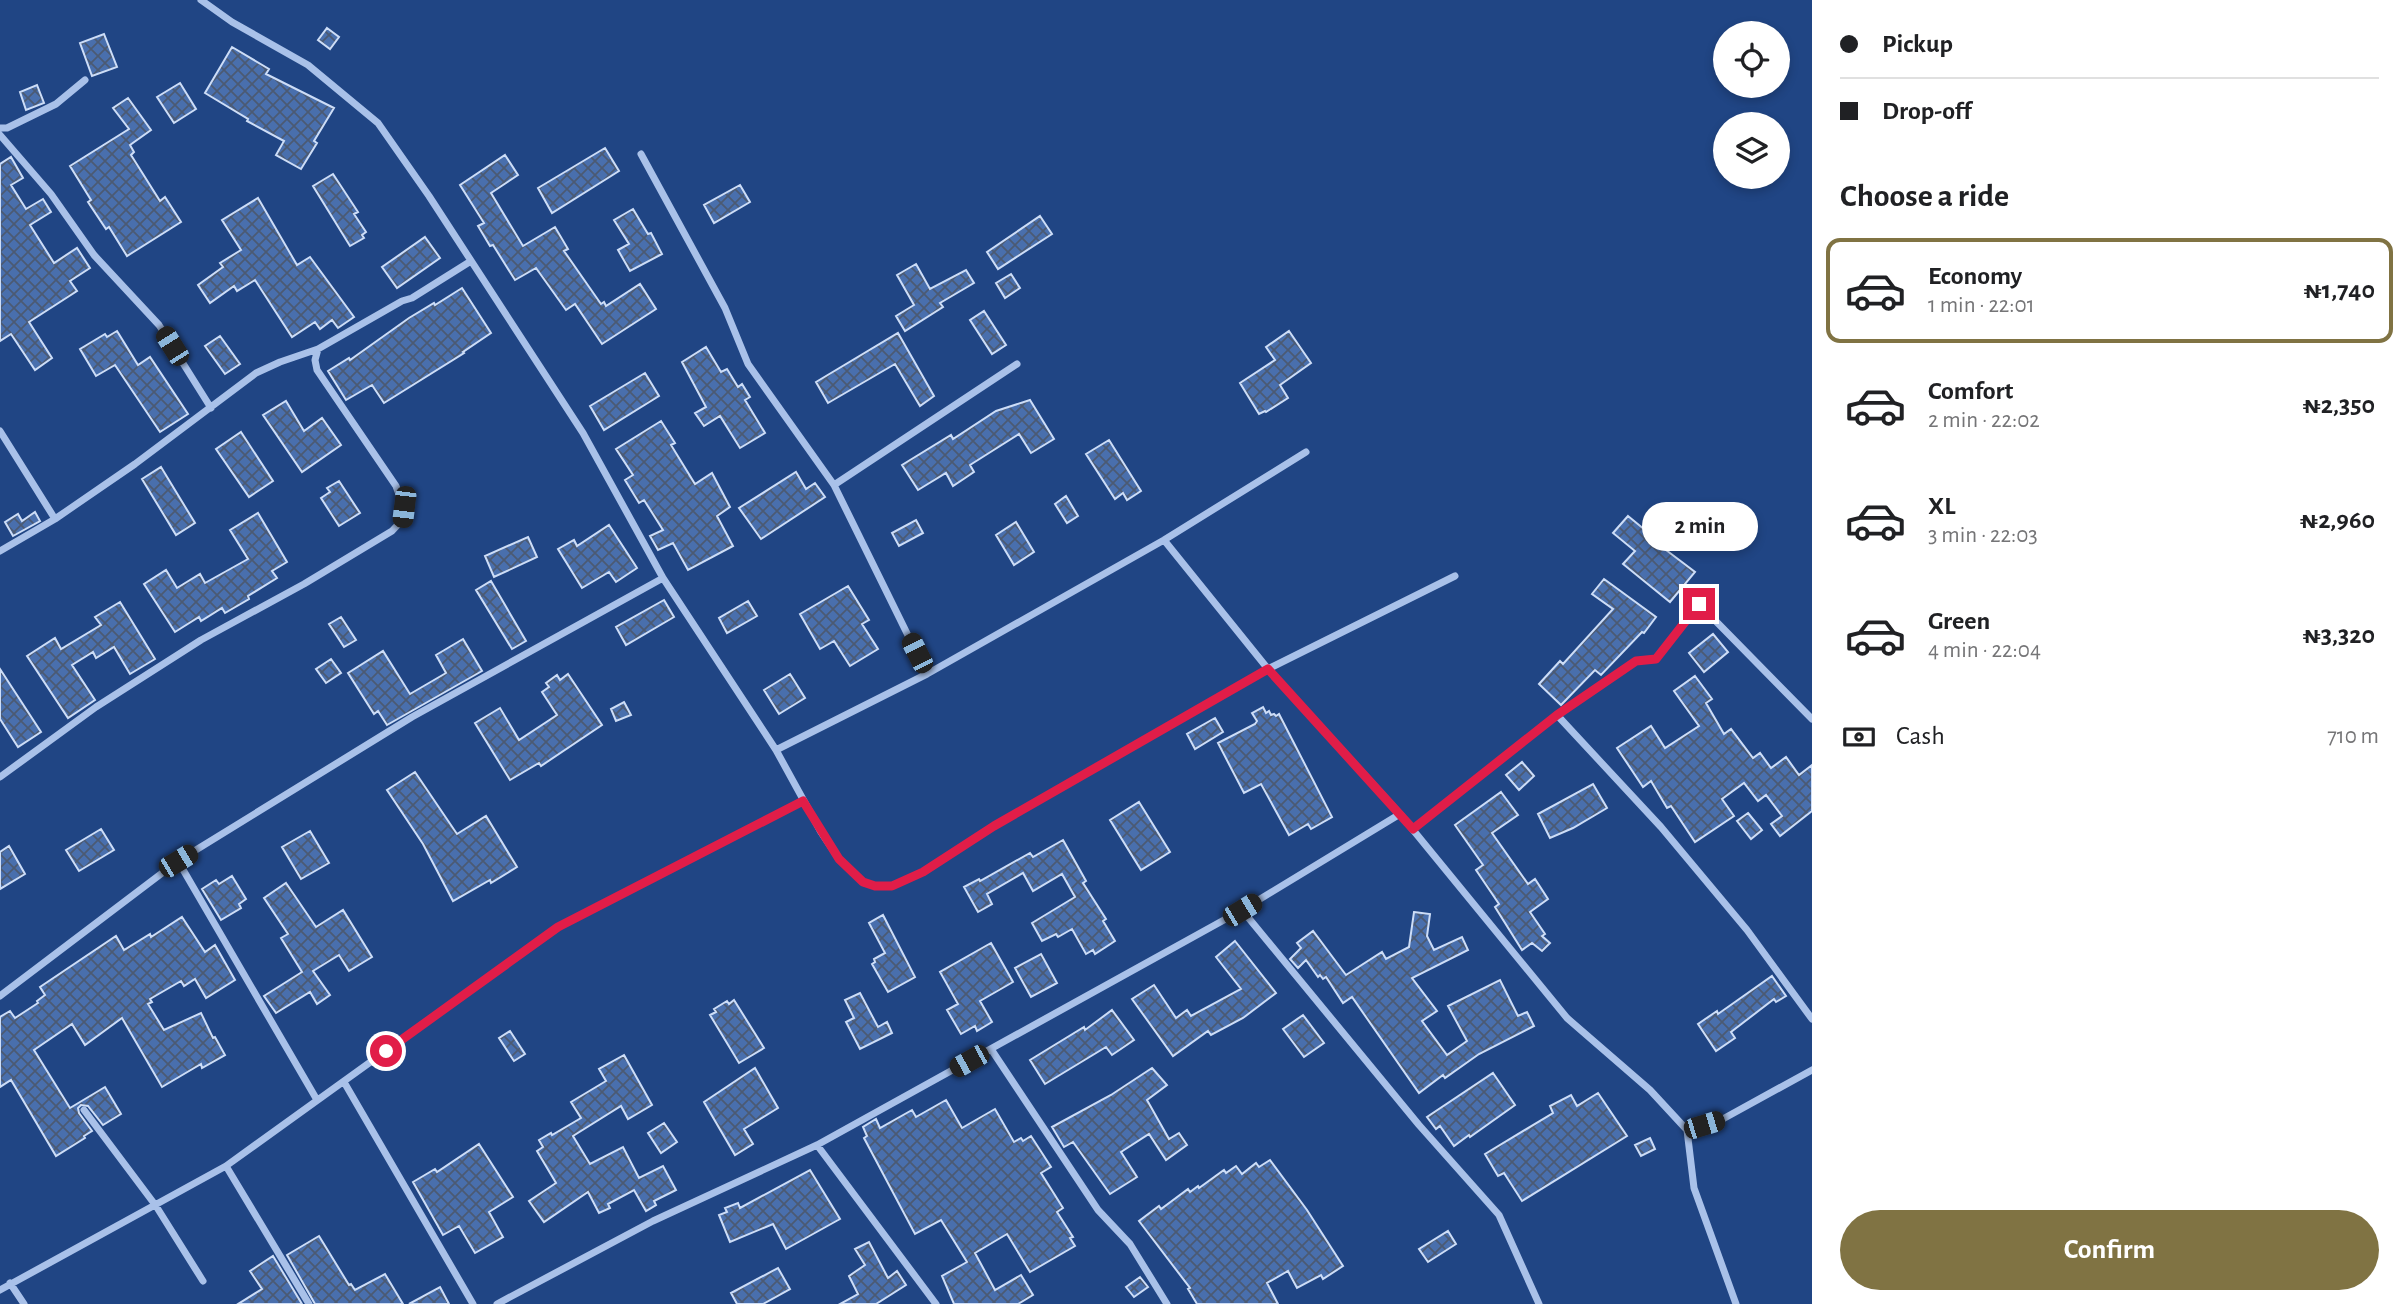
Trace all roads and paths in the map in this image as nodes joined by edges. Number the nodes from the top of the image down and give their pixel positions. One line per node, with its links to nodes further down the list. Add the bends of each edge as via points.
1 (201, 0): 6 (street, via 308,65 378,123)
2 (85, 80): 3 (street, via 56,104)
3 (0, 128)
4 (0, 135): 9 (street, via 51,194 94,255 159,325)
5 (641, 154): 12 (street, via 725,308 748,364)
6 (471, 261): 7 (street); 17 (street, via 583,433)
7 (318, 349): 9 (street, via 256,373); 23 (street, via 317,370 396,486 404,507 402,522 107,699)
8 (1017, 364): 12 (street)
9 (211, 408): 13 (street)
10 (0, 431): 13 (street)
11 (1306, 452): 14 (street)
12 (834, 485): 19 (street)
13 (55, 520): 15 (street)
14 (1164, 540): 18 (street); 19 (street)
15 (0, 551)
16 (1455, 576): 18 (street)
17 (663, 578): 22 (street); 27 (street, via 412,717)
18 (1268, 669): 24 (street, via 892,886 863,882 839,859); 25 (street)
19 (928, 674): 22 (street)
20 (1557, 715): 21 (street, via 1636,661 1656,659 1699,604); 26 (street); 30 (street, via 1661,827)
21 (1812, 719)
22 (776, 750): 24 (street)
23 (0, 777)
24 (803, 801): 33 (street, via 558,927)
25 (1399, 814): 26 (street); 28 (street)
26 (1413, 829): 36 (street, via 1567,1018 1650,1090)
27 (178, 861): 29 (street); 34 (street)
28 (1242, 910): 31 (street); 49 (street, via 1499,1215)
29 (0, 996)
30 (1812, 1019)
31 (991, 1049): 37 (street); 48 (street, via 1098,1210 1130,1244)
32 (1812, 1070): 36 (street, via 1721,1120)
33 (344, 1082): 34 (street); 45 (street)
34 (317, 1100): 38 (street)
35 (84, 1110): 39 (street)
36 (1687, 1130): 50 (street, via 1694,1188)
37 (817, 1145): 46 (street, via 653,1222); 47 (street)
38 (226, 1166): 39 (street); 44 (street)
39 (156, 1206): 40 (street); 41 (street)
40 (203, 1281)
41 (10, 1283): 42 (street); 43 (street)
42 (0, 1290)
43 (24, 1304)
44 (309, 1304)
45 (473, 1304)
46 (497, 1304)
47 (936, 1304)
48 (1167, 1304)
49 (1539, 1304)
50 (1736, 1304)

